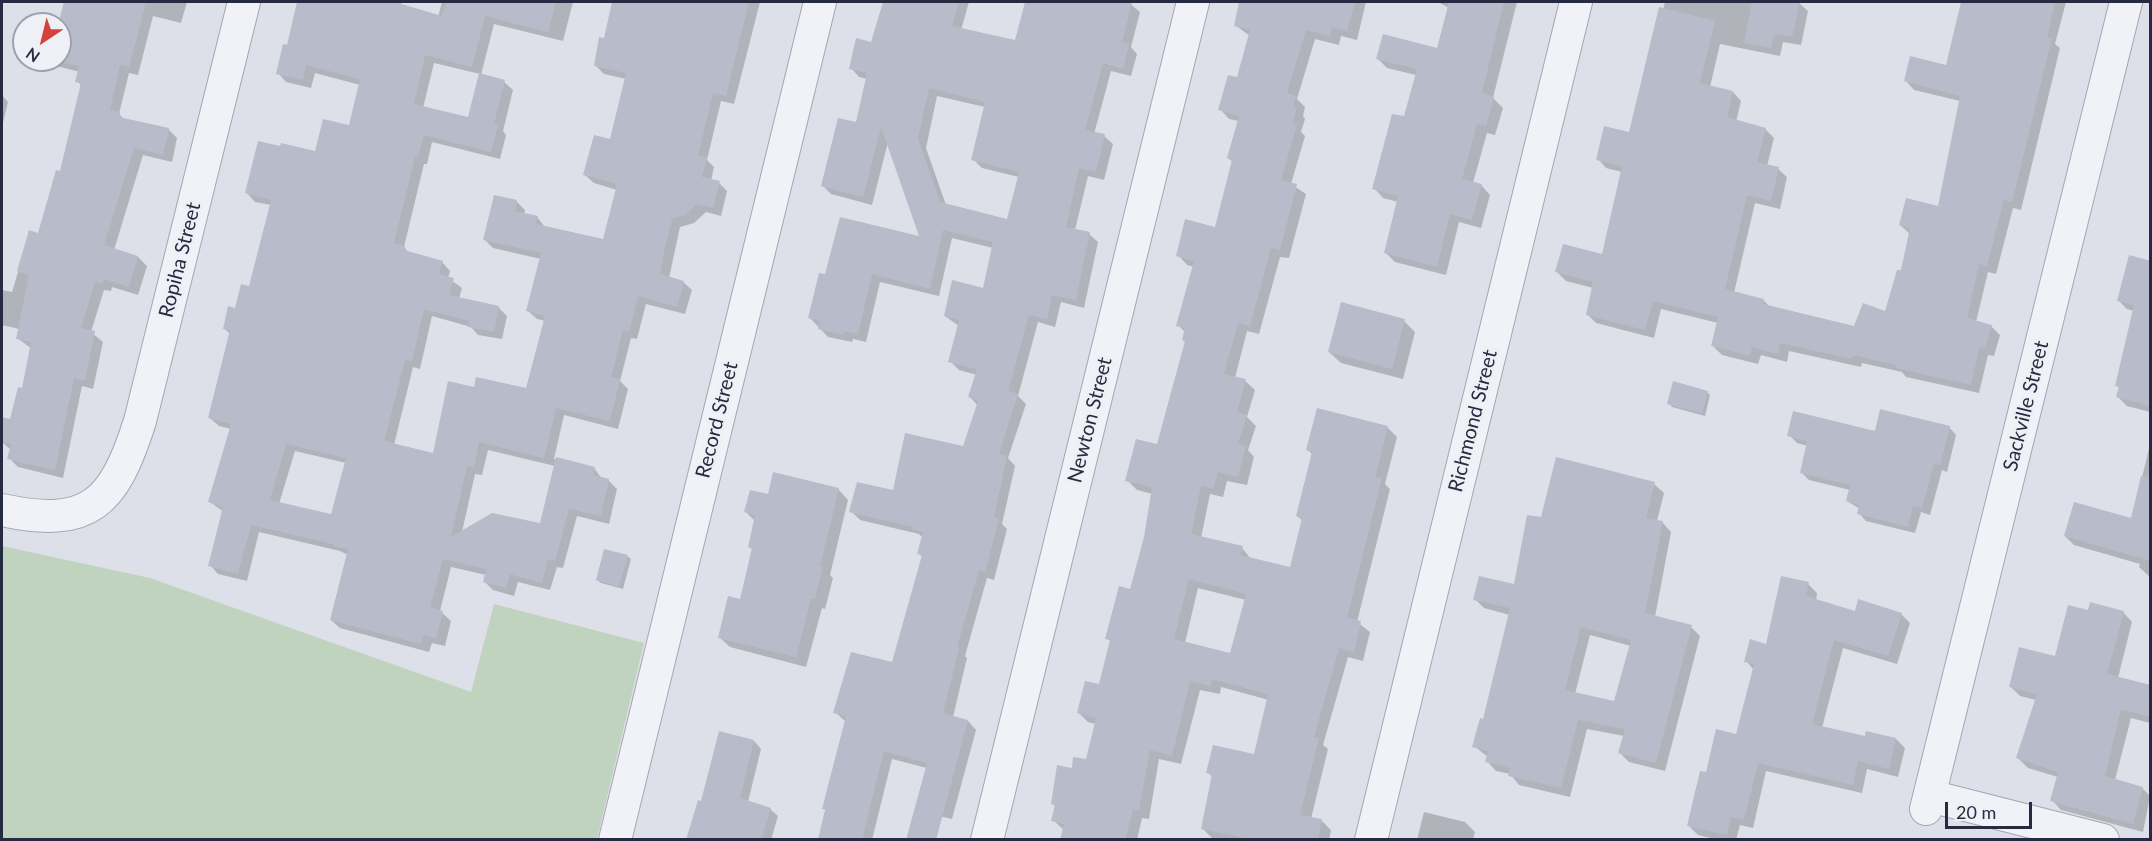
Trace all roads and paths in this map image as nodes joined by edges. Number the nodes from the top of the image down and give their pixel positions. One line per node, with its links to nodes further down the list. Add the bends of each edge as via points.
1 (244, 2): 6 (street, Ropiha Street, via 126,464 110,489 90,505 66,516 36,518)
2 (820, 2): 7 (street, Record Street)
3 (1193, 2): 8 (street, Newton Street)
4 (1576, 2): 9 (street, Richmond Street)
5 (2126, 2): 10 (street, Sackville Street, via 1928,803)
6 (2, 510)
7 (615, 840)
8 (987, 840)
9 (1371, 840)
10 (2103, 840)

